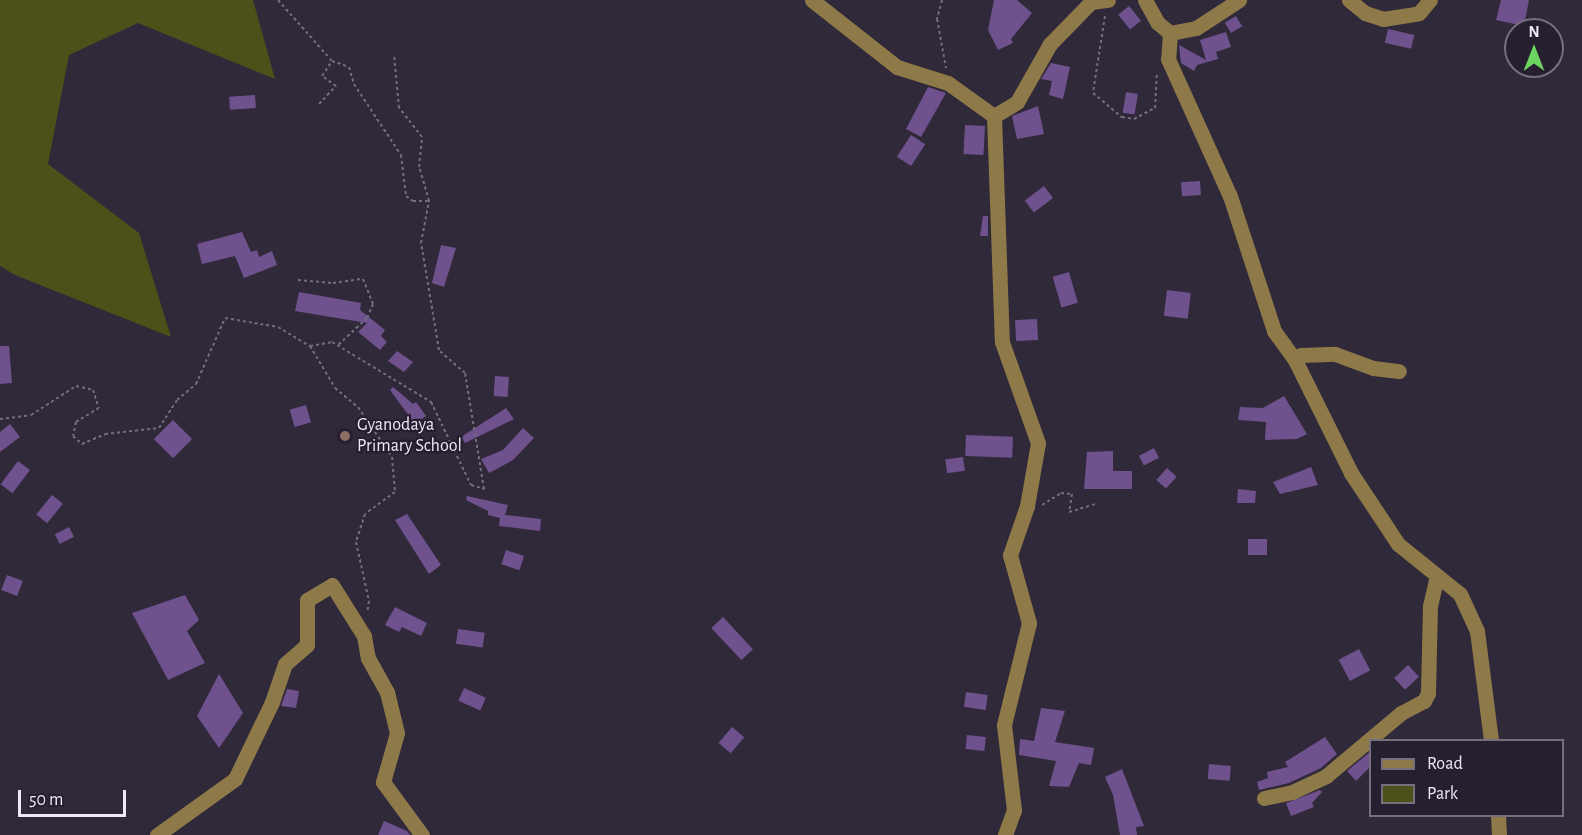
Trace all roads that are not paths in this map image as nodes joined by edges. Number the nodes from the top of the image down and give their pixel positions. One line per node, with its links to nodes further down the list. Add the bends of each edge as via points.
1 (812, 0): 8 (street, via 897,68 948,83)
2 (1145, 0): 7 (street, via 1158,23)
3 (1239, 0): 7 (street, via 1196,28)
4 (1349, 0): 5 (street, via 1365,13 1383,19 1419,13)
5 (1430, 0)
6 (1104, 1): 8 (street, via 1091,2 1050,44 1017,102)
7 (1170, 33): 9 (street, via 1166,51 1172,72 1230,196 1270,320)
8 (994, 116): 19 (street, via 1002,342 1038,443 1027,506 1010,555 1029,623 1004,725 1014,810)
9 (1296, 360): 10 (street, via 1301,356 1335,354 1372,368); 11 (street, via 1351,473 1398,544)
10 (1399, 371)
11 (1437, 576): 12 (street, via 1430,606 1428,693); 13 (street, via 1460,594 1477,631)
12 (1370, 739)
13 (1491, 739)
14 (1369, 740): 15 (street, via 1326,776 1292,792)
15 (1264, 798)
16 (1498, 817): 20 (street)
17 (157, 835): 18 (street, via 235,779 272,702 285,664 307,645 307,600 332,585 364,636 368,658 387,692 397,733 383,782)
18 (422, 835)
19 (1005, 835)
20 (1499, 835)

